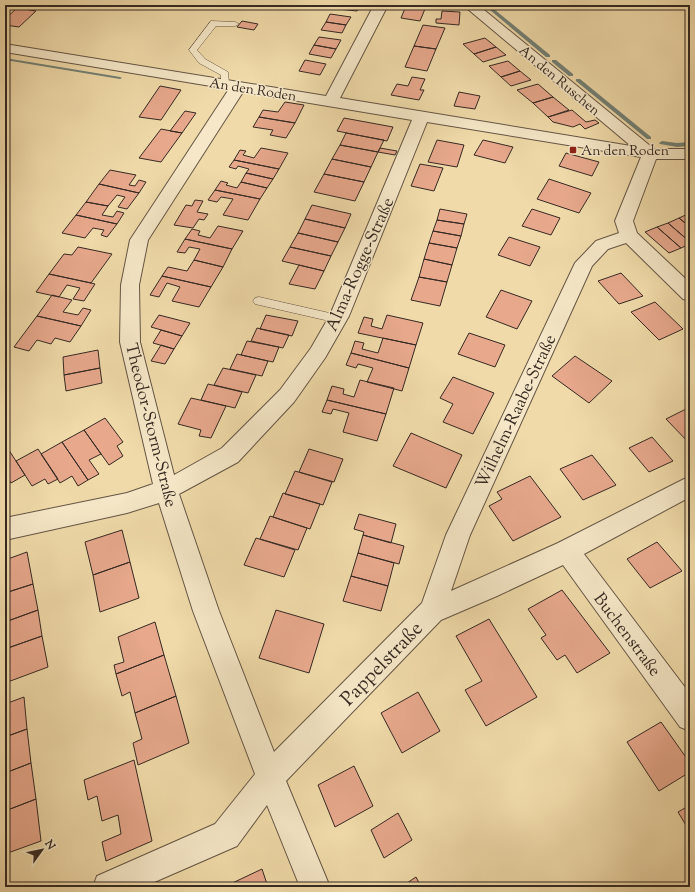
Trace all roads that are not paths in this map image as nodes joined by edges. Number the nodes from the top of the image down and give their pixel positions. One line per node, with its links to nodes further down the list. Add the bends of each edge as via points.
1 (381, 5): 6 (street)
2 (470, 5): 8 (street, An den Ruschen)
3 (235, 24): 5 (lane, via 214,23 193,50 202,61 225,74)
4 (5, 48): 5 (street, An den Roden)
5 (232, 86): 6 (street, An den Roden); 15 (street, Theodor-Storm-Straße, via 139,240 130,286 130,342)
6 (331, 101): 7 (street, An den Roden)
7 (421, 117): 8 (street, An den Roden); 13 (street, Alma-Rogge-Straße)
8 (650, 154): 9 (street, An den Roden); 10 (street, via 624,221)
9 (690, 154)
10 (629, 236): 11 (street); 18 (street, Wilhelm-Raabe-Straße, via 602,245 584,263 458,535)
11 (688, 290)
12 (259, 301): 13 (lane)
13 (338, 319): 15 (street, Alma-Rogge-Straße, via 318,354 287,396 230,455)
14 (690, 486): 17 (street, Pappelstraße)
15 (166, 490): 16 (street, Alma-Rogge-Straße, via 126,503); 20 (street, Theodor-Storm-Straße, via 206,611)
16 (5, 529)
17 (567, 551): 18 (street, Pappelstraße); 19 (street, Buchenstraße)
18 (432, 611): 20 (street, Pappelstraße)
19 (690, 717)
20 (270, 777): 21 (street, Pappelstraße, via 226,835); 22 (street, Theodor-Storm-Straße)
21 (108, 887)
22 (315, 887)

